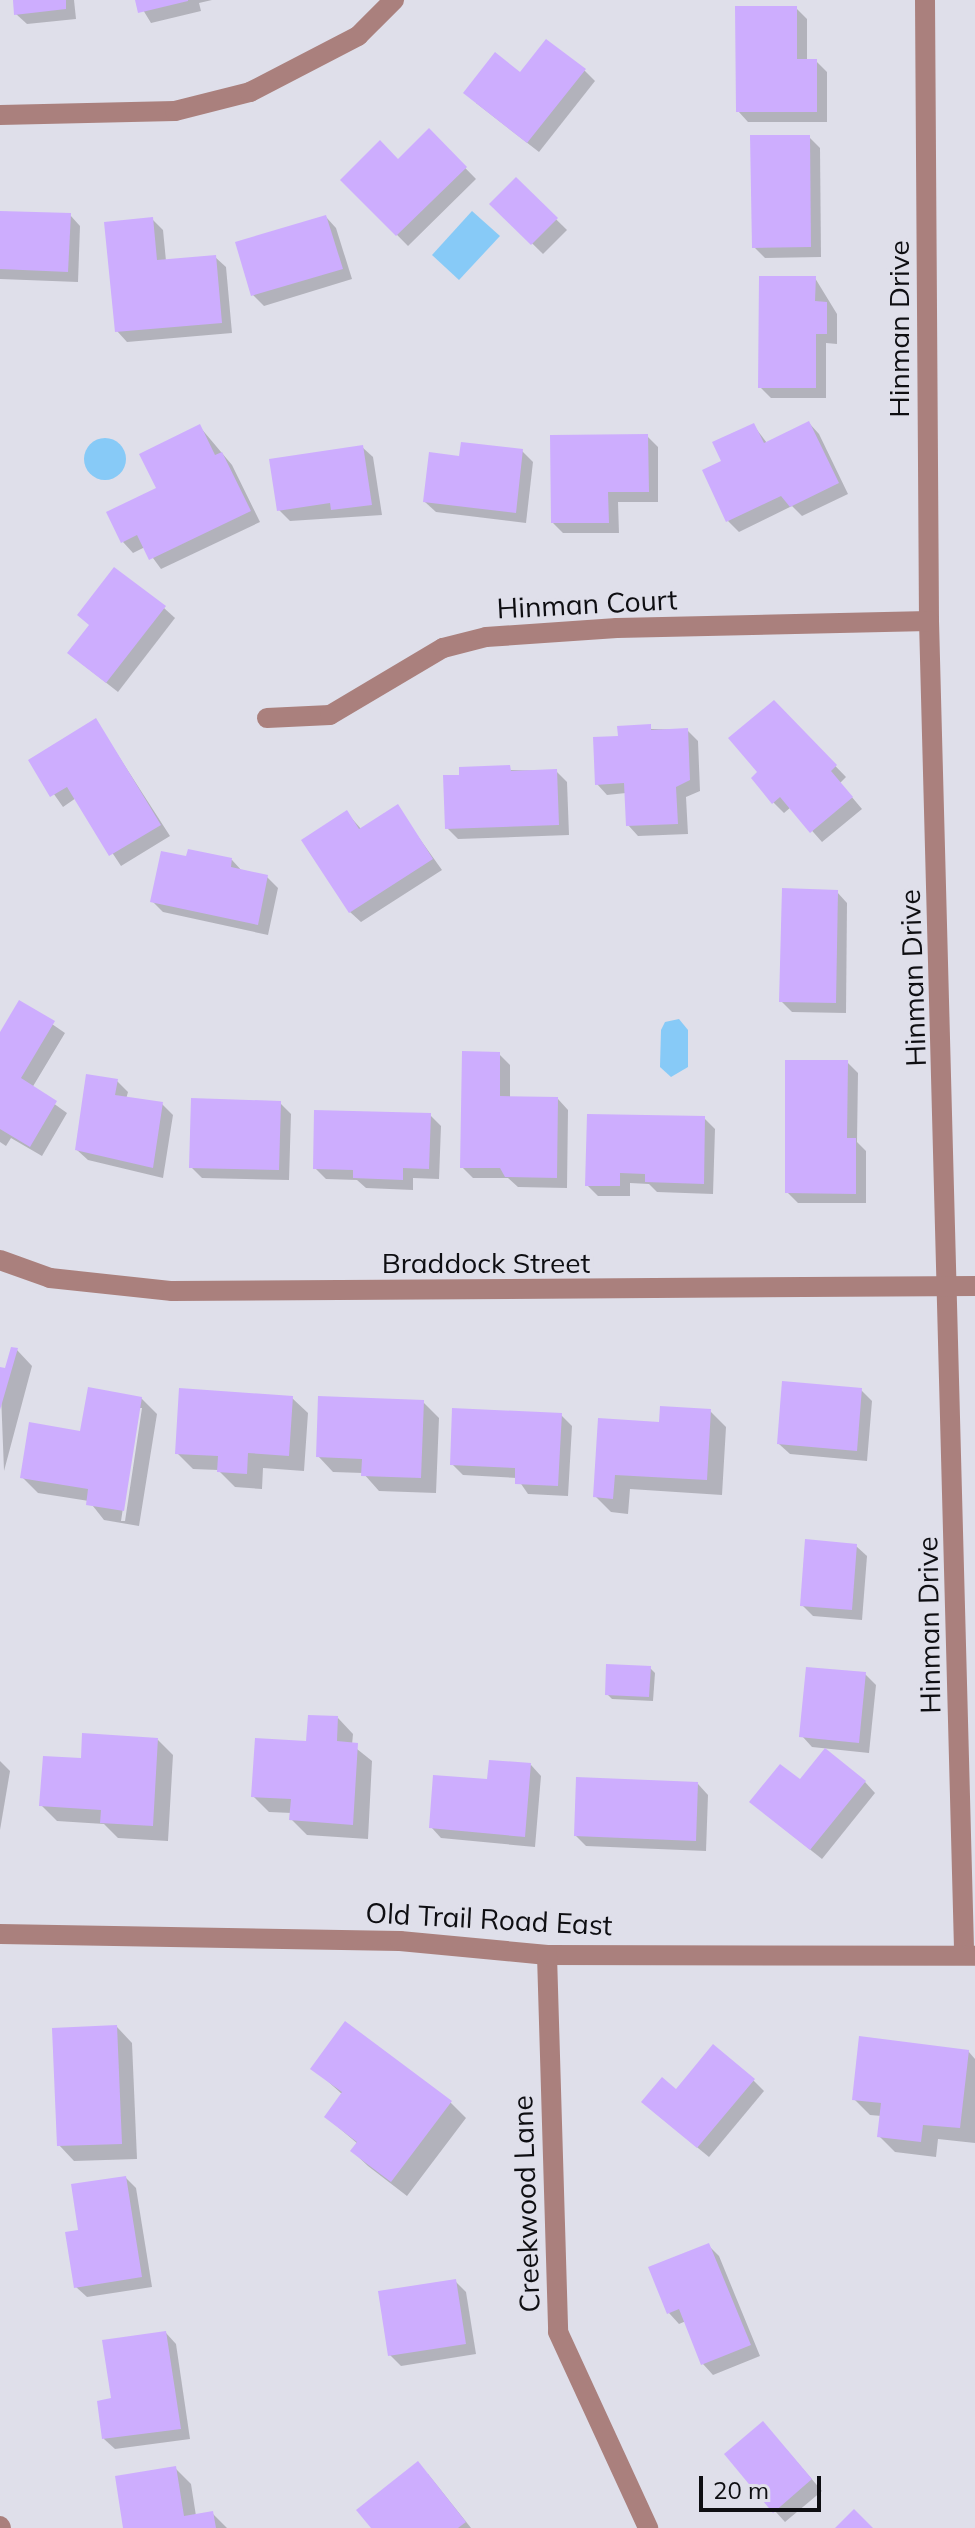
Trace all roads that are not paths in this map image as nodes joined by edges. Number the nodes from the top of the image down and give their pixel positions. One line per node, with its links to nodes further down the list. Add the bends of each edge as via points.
1 (394, 0): 3 (street, via 358,36 250,92 175,111)
2 (925, 0): 4 (street, Hinman Drive)
3 (0, 115)
4 (929, 621): 5 (street, Hinman Court, via 617,628 486,637 443,648 330,715); 8 (street, Hinman Drive)
5 (267, 718)
6 (0, 1260): 8 (street, Braddock Street, via 50,1278 172,1291)
7 (975, 1286): 8 (street, Braddock Street)
8 (950, 1287): 10 (street, Hinman Drive)
9 (0, 1934): 11 (street, Old Trail Road East, via 400,1941)
10 (970, 1954): 11 (street, Old Trail Road East)
11 (547, 1955): 12 (street, Creekwood Lane, via 558,2332)
12 (648, 2528)

